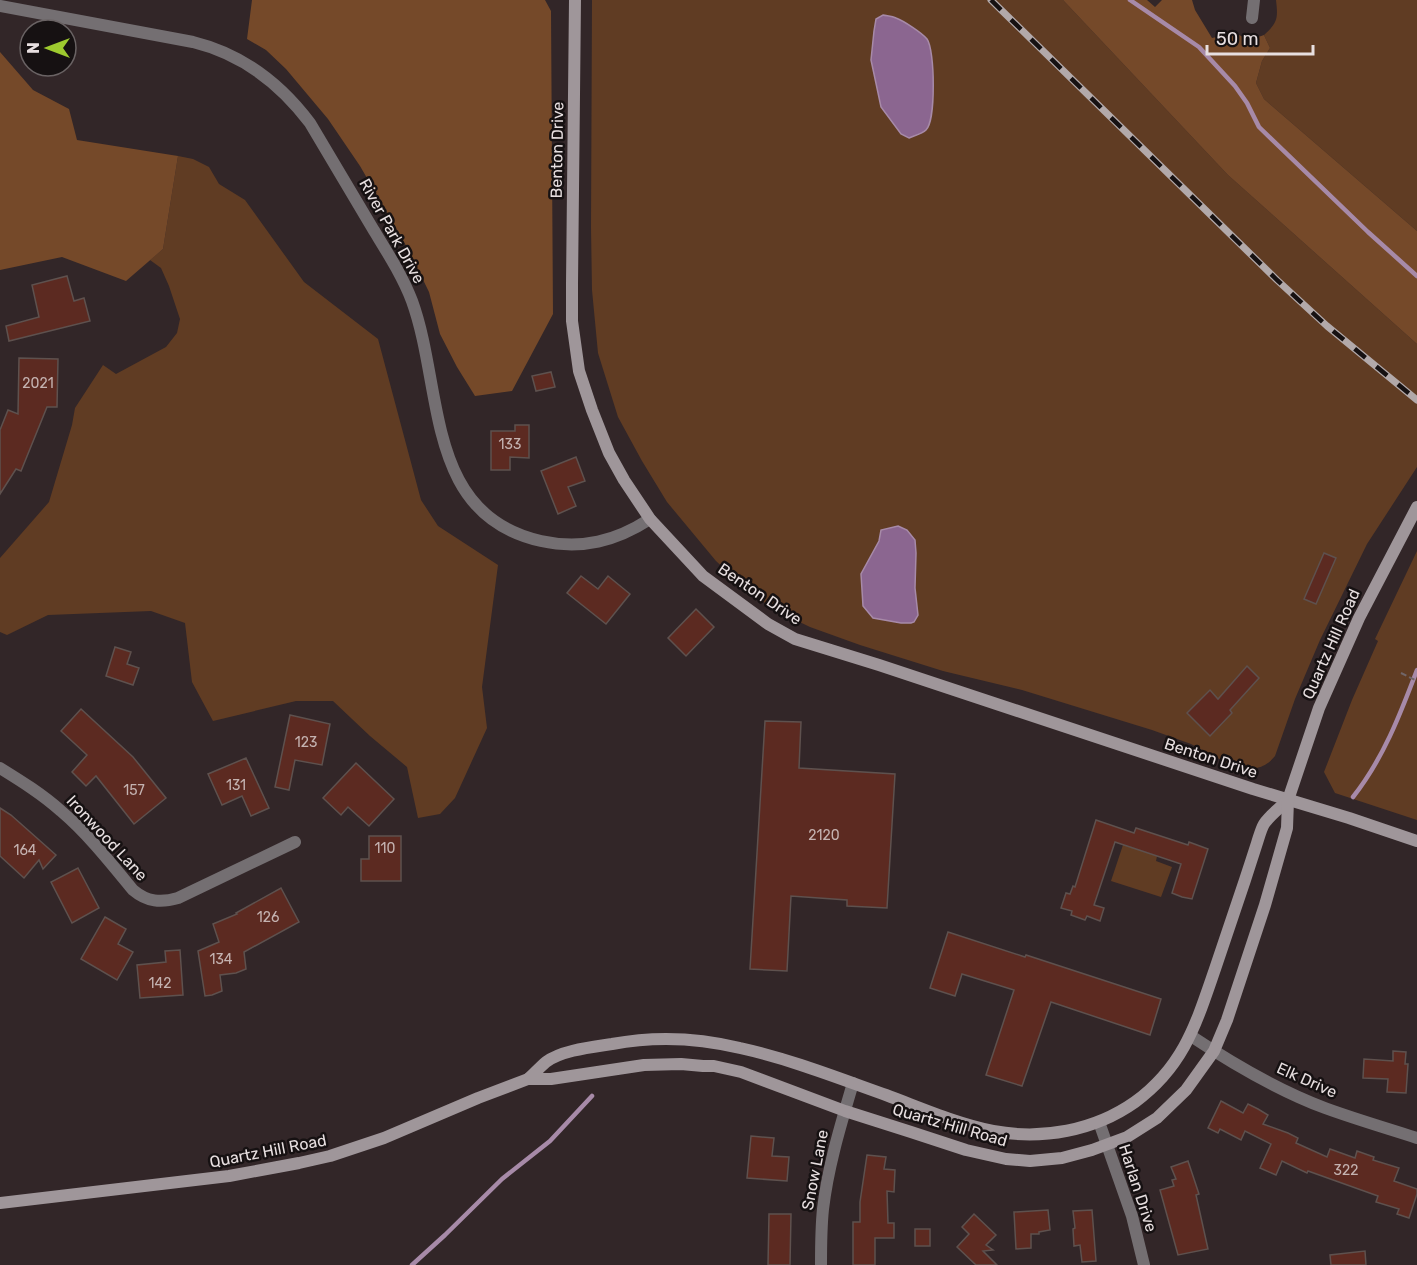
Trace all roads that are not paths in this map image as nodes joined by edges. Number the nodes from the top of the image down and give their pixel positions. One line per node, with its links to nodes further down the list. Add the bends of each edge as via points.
1 (575, 0): 6 (main road, Benton Drive, via 575,349 579,371 609,453)
2 (1254, 0): 4 (street)
3 (0, 6): 6 (street, River Park Drive, via 212,47 264,75 310,123 399,273 418,321 444,444 453,471 473,501 512,531 549,543 599,542)
4 (1252, 18)
5 (1417, 507): 8 (main road, Quartz Hill Road, via 1332,678)
6 (650, 519): 8 (main road, Benton Drive, via 703,576 795,639)
7 (0, 768): 10 (street, Ironwood Lane, via 61,811 133,890 151,900 178,898)
8 (1288, 800): 9 (main road, Benton Drive); 11 (main road, Quartz Hill Road, via 1263,825); 12 (main road, Quartz Hill Road, via 1280,857)
9 (1417, 841)
10 (295, 842)
11 (1191, 1036): 12 (street, Elk Drive); 16 (main road, Quartz Hill Road, via 1149,1090)
12 (1214, 1051): 17 (street, Elk Drive, via 1300,1097); 18 (main road, Quartz Hill Road, via 1170,1106 1143,1128)
13 (528, 1079): 14 (main road, Quartz Hill Road, via 546,1062 562,1055 626,1042 680,1040 748,1050); 15 (main road, Quartz Hill Road, via 644,1065 714,1066 741,1072); 19 (main road, Quartz Hill Road, via 330,1156 229,1176)
14 (853, 1083): 15 (street, Snow Lane); 16 (main road, Quartz Hill Road, via 957,1121 1001,1132 1047,1134)
15 (845, 1111): 18 (main road, Quartz Hill Road, via 1006,1159 1051,1160); 20 (street, Snow Lane, via 825,1198)
16 (1099, 1122): 18 (street, Harlan Drive)
17 (1417, 1138)
18 (1107, 1145): 21 (street, Harlan Drive)
19 (0, 1203)
20 (821, 1265)
21 (1144, 1265)

